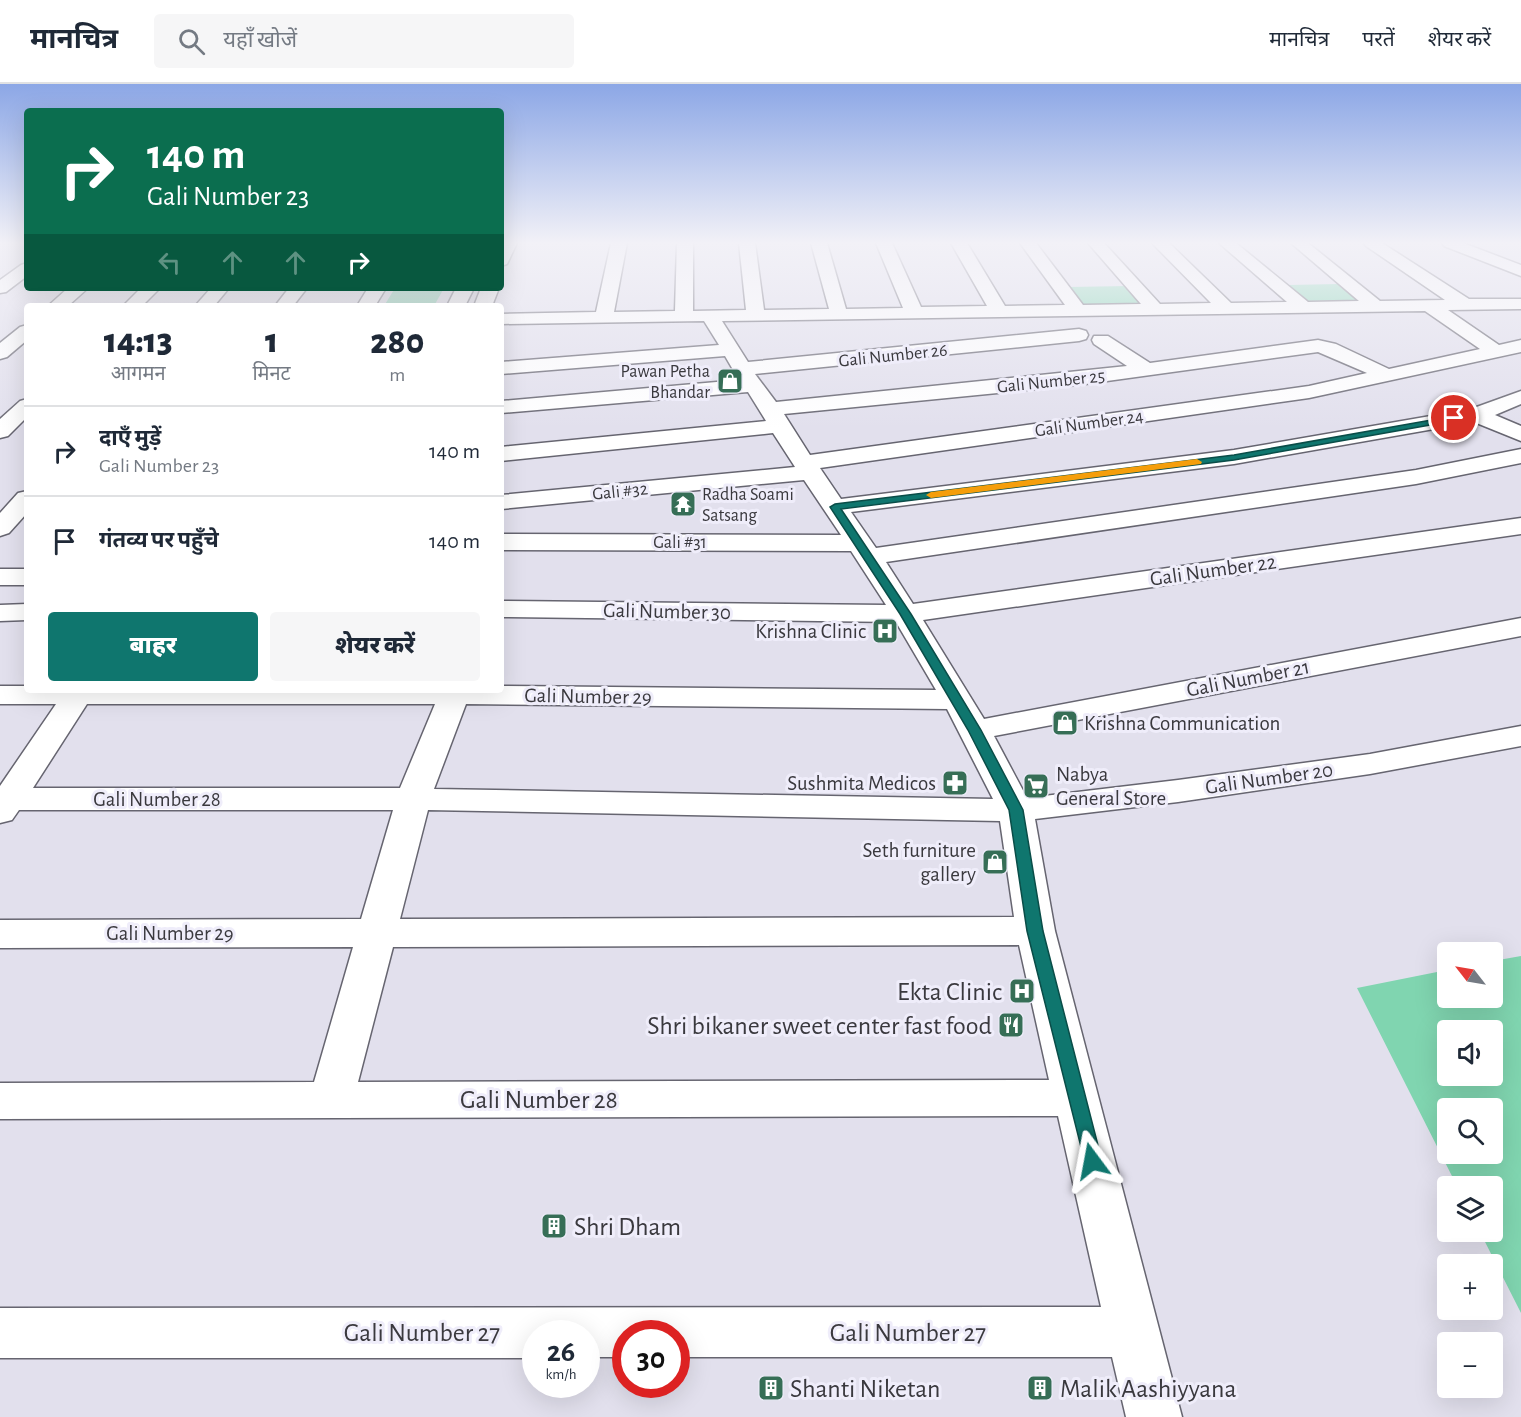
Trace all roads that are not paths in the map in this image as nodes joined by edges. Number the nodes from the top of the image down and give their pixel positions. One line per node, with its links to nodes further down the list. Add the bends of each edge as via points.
1 (607, 305): 21 (street)
2 (717, 305): 30 (street)
3 (744, 305): 30 (street)
4 (837, 305): 20 (street)
5 (911, 305): 18 (street)
6 (995, 305): 17 (street)
7 (1074, 305): 16 (street)
8 (1152, 305): 15 (street)
9 (1223, 305): 14 (street)
10 (1417, 305): 12 (street)
11 (1428, 305): 29 (street)
12 (1376, 306): 13 (street)
13 (1303, 307): 14 (street)
14 (1227, 309): 15 (street)
15 (1156, 310): 16 (street)
16 (1078, 311): 17 (street)
17 (999, 312): 19 (street)
18 (914, 313): 19 (street); 20 (street)
19 (949, 313): 30 (street)
20 (839, 314): 30 (street)
21 (604, 318): 22 (street); 30 (street)
22 (504, 319)
23 (24, 333): 28 (street)
24 (1079, 335): 30 (street, Gali Number 26)
25 (1101, 340): 32 (street)
26 (1521, 345): 29 (street, Gali Number 24)
27 (24, 350): 28 (street)
28 (1, 351)
29 (1495, 351): 33 (street, Gali Number 24)
30 (742, 354): 31 (street); 32 (street, Gali Number 25, via 1078,379); 35 (street); 38 (street); 40 (street)
31 (504, 368)
32 (1145, 369): 33 (street, Gali Number 25, via 1318,346 1329,348)
33 (1381, 377): 40 (street, Gali Number 24, via 1309,392)
34 (1520, 398): 36 (street)
35 (504, 406)
36 (1476, 414): 37 (street); 43 (street, via 1234,457)
37 (1521, 434)
38 (504, 453)
39 (1521, 456): 47 (street, Gali #31, via 1416,477)
40 (808, 467): 42 (street, Gali #32); 43 (street)
41 (24, 501): 45 (street)
42 (504, 502)
43 (835, 507): 47 (street)
44 (1521, 526): 53 (street, Gali Number 22)
45 (0, 528)
46 (504, 542): 47 (street, Gali #31)
47 (864, 550): 53 (street)
48 (0, 577): 49 (street)
49 (24, 577)
50 (504, 609): 53 (street, Gali Number 30)
51 (24, 612): 52 (street)
52 (0, 613)
53 (906, 614): 59 (street)
54 (1521, 627): 60 (street, Gali Number 21)
55 (80, 693): 58 (street, Gali Number 29); 63 (street)
56 (455, 693): 62 (street)
57 (504, 693): 59 (street, Gali Number 29)
58 (0, 695)
59 (955, 700): 60 (street)
60 (975, 730): 64 (street)
61 (1521, 736): 64 (street, Gali Number 20, via 1370,765)
62 (413, 799): 63 (street, Gali Number 28); 64 (street); 66 (street)
63 (3, 803)
64 (1016, 810): 65 (street)
65 (1035, 931): 66 (street); 68 (street)
66 (376, 932): 67 (street, Gali Number 29); 69 (street)
67 (0, 934)
68 (1077, 1098): 69 (street, Gali Number 28); 71 (street)
69 (331, 1100): 70 (street, Gali Number 28)
70 (0, 1101)
71 (1133, 1332): 72 (street, Gali Number 27); 73 (street)
72 (0, 1333)
73 (1154, 1417)

